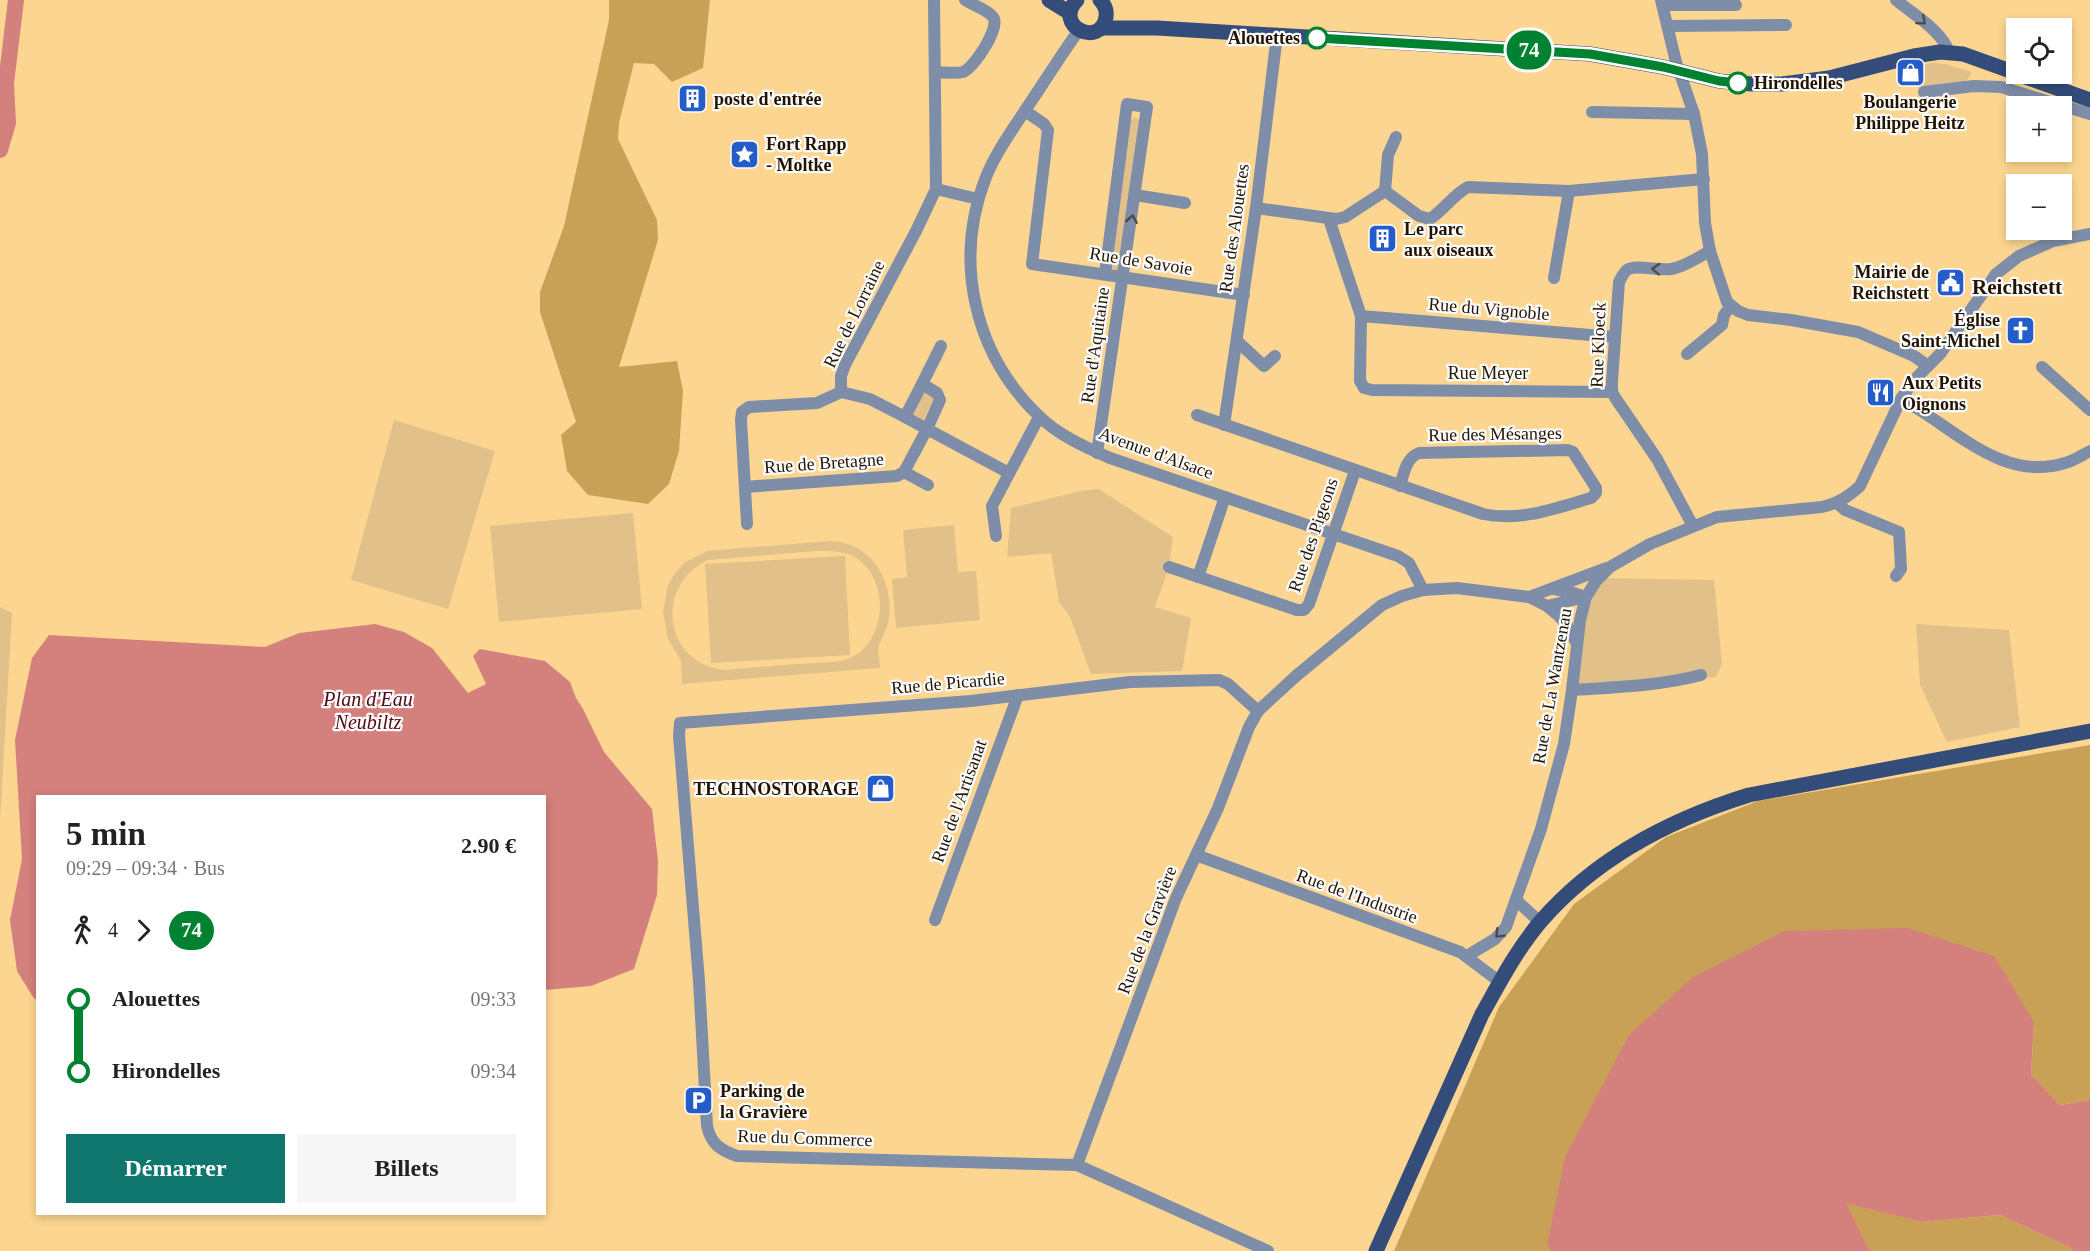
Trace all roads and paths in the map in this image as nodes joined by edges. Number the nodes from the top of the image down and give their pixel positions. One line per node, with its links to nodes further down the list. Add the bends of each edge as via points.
1 (934, 0): 17 (street, Rue de Lorraine)
2 (965, 0): 17 (street, via 993,16 995,31 972,66 963,72)
3 (1049, 0): 6 (main road)
4 (1896, 0): 15 (street, one-way to 15, via 1938,35)
5 (1662, 3): 7 (street); 10 (street)
6 (1073, 4): 13 (main road, via 1072,23)
7 (1736, 5)
8 (1103, 6): 11 (main road, via 1106,19); 12 (main road)
9 (1786, 25): 10 (street)
10 (1668, 26): 18 (street)
11 (1101, 27): 12 (main road); 13 (main road, via 1091,33)
12 (1157, 28): 14 (main road)
13 (1079, 30): 22 (street, Avenue d'Alsace)
14 (1277, 35): 18 (main road, via 1580,53); 34 (street, Rue des Alouettes)
15 (1947, 49): 16 (main road); 18 (main road, via 1829,78 1782,84 1728,83)
16 (2006, 69)
17 (935, 72): 28 (street, Rue de Lorraine)
18 (1680, 72): 24 (street)
19 (2046, 84): 21 (main road)
20 (1924, 92): 25 (street, via 2001,87)
21 (2090, 100)
22 (1025, 111): 32 (street, Avenue d'Alsace, via 998,153); 38 (street, Rue de Savoie, via 1048,130 1032,264)
23 (1592, 112): 24 (street)
24 (1694, 114): 27 (street)
25 (2090, 114)
26 (1396, 137): 30 (street, via 1388,155)
27 (1704, 179): 29 (street); 37 (street)
28 (936, 189): 32 (street); 52 (street, Rue de Lorraine, via 844,366)
29 (1569, 191): 30 (street, via 1468,187 1430,219 1419,216); 40 (street)
30 (1385, 192): 35 (street, via 1345,217)
31 (1135, 195): 33 (street); 38 (street, Rue d'Aquitaine, via 1147,107 1127,104); 39 (street, Rue d'Aquitaine, one-way to 31)
32 (978, 199): 58 (street, Avenue d'Alsace, via 969,254 979,320 1005,376)
33 (1185, 202)
34 (1256, 208): 35 (street); 41 (street, Rue des Alouettes)
35 (1329, 219): 43 (street)
36 (2090, 234): 49 (street, Rue de La Wantzenau, via 2053,241 2019,256 1996,274)
37 (1710, 251): 42 (street); 44 (street, Rue Kloeck, one-way to 44, via 1680,267 1627,270 1619,282)
38 (1105, 274): 39 (street, Rue de Savoie)
39 (1123, 277): 41 (street, Rue de Savoie); 62 (street, Rue d'Aquitaine)
40 (1554, 278)
41 (1244, 295): 45 (street, Rue des Alouettes)
42 (1730, 307): 47 (street, via 1722,325); 49 (street, via 1748,315 1858,332)
43 (1361, 316): 44 (street, Rue du Vignoble); 53 (street, Rue Meyer, via 1360,381 1364,388)
44 (1615, 337): 53 (street, Rue Kloeck)
45 (1236, 341): 48 (street, via 1264,366); 59 (street, Rue des Alouettes)
46 (941, 346): 51 (street)
47 (1686, 354)
48 (1275, 356)
49 (1928, 366): 54 (street, Rue de La Wantzenau)
50 (2042, 368): 55 (street)
51 (922, 384): 57 (street); 60 (street, Rue de Bretagne, via 937,393 940,400)
52 (841, 392): 57 (street, via 870,399); 68 (street, Rue de Lorraine, via 817,403 745,409 741,420)
53 (1612, 392): 72 (street, Rue Kloeck, via 1657,459)
54 (1901, 399): 61 (street, via 2007,464 2041,467); 70 (street, Rue de La Wantzenau, via 1860,486)
55 (2090, 410)
56 (1197, 415): 59 (street, Rue des Mésanges)
57 (905, 417): 60 (street)
58 (1040, 417): 62 (street, Avenue d'Alsace); 65 (street)
59 (1224, 425): 63 (street, Rue des Mésanges)
60 (927, 429): 64 (street, Rue de Bretagne); 65 (street)
61 (2090, 452)
62 (1097, 453): 69 (street, Avenue d'Alsace)
63 (1355, 471): 67 (street, Rue des Mésanges); 73 (street, Rue des Pigeons)
64 (904, 472): 66 (street, Rue de Bretagne); 68 (street, Rue de Bretagne, via 892,477)
65 (1009, 473): 74 (street, via 992,506)
66 (928, 485)
67 (1400, 486): 67 (street, Rue des Mésanges, via 1483,514 1510,518 1596,494 1596,488 1568,450 1419,453 1408,462)
68 (745, 487): 71 (street, Rue de Lorraine)
69 (1225, 497): 73 (street, Avenue d'Alsace); 78 (street)
70 (1837, 503): 72 (street, Rue de La Wantzenau, via 1727,515); 77 (street, via 1899,532 1901,569)
71 (747, 524)
72 (1693, 526): 76 (street, Rue de La Wantzenau)
73 (1332, 533): 78 (street, Rue des Pigeons, via 1305,610); 80 (street, Avenue d'Alsace, via 1402,558 1413,569)
74 (996, 536)
75 (1168, 567): 78 (street)
76 (1610, 567): 79 (street); 82 (street, Rue de La Wantzenau)
77 (1896, 576)
78 (1198, 577)
79 (1553, 589): 81 (street); 82 (street)
80 (1423, 590): 81 (street, via 1456,588); 88 (street, Rue de la Gravière, via 1382,606)
81 (1529, 597): 83 (street)
82 (1586, 597): 83 (street); 84 (street, Rue de La Wantzenau)
83 (1547, 606): 84 (street, via 1567,625)
84 (1576, 642): 86 (street, Rue de La Wantzenau)
85 (1701, 675): 86 (street, via 1679,681)
86 (1572, 690): 92 (street, Rue de La Wantzenau, via 1564,744 1541,829)
87 (1018, 695): 88 (street, Rue de Picardie, via 1130,682 1219,680); 89 (street, Rue de Picardie); 93 (street, Rue de l'Artisanat)
88 (1258, 711): 91 (street, Rue de la Gravière)
89 (680, 723): 97 (street, Rue du Commerce, via 707,1126 712,1142 737,1156)
90 (2090, 731): 94 (main road, via 1722,803 1645,838 1595,870)
91 (1196, 855): 95 (street, Rue de l'Industrie); 97 (street, Rue de la Gravière, via 1176,898)
92 (1516, 900): 94 (street); 95 (street, Rue de La Wantzenau, one-way to 95, via 1506,927 1495,939)
93 (935, 920)
94 (1540, 922): 96 (main road)
95 (1467, 956): 96 (street, Rue de l'Industrie)
96 (1500, 982): 99 (main road)
97 (1077, 1165): 98 (street, Rue du Commerce)
98 (1268, 1251)
99 (1376, 1251)

